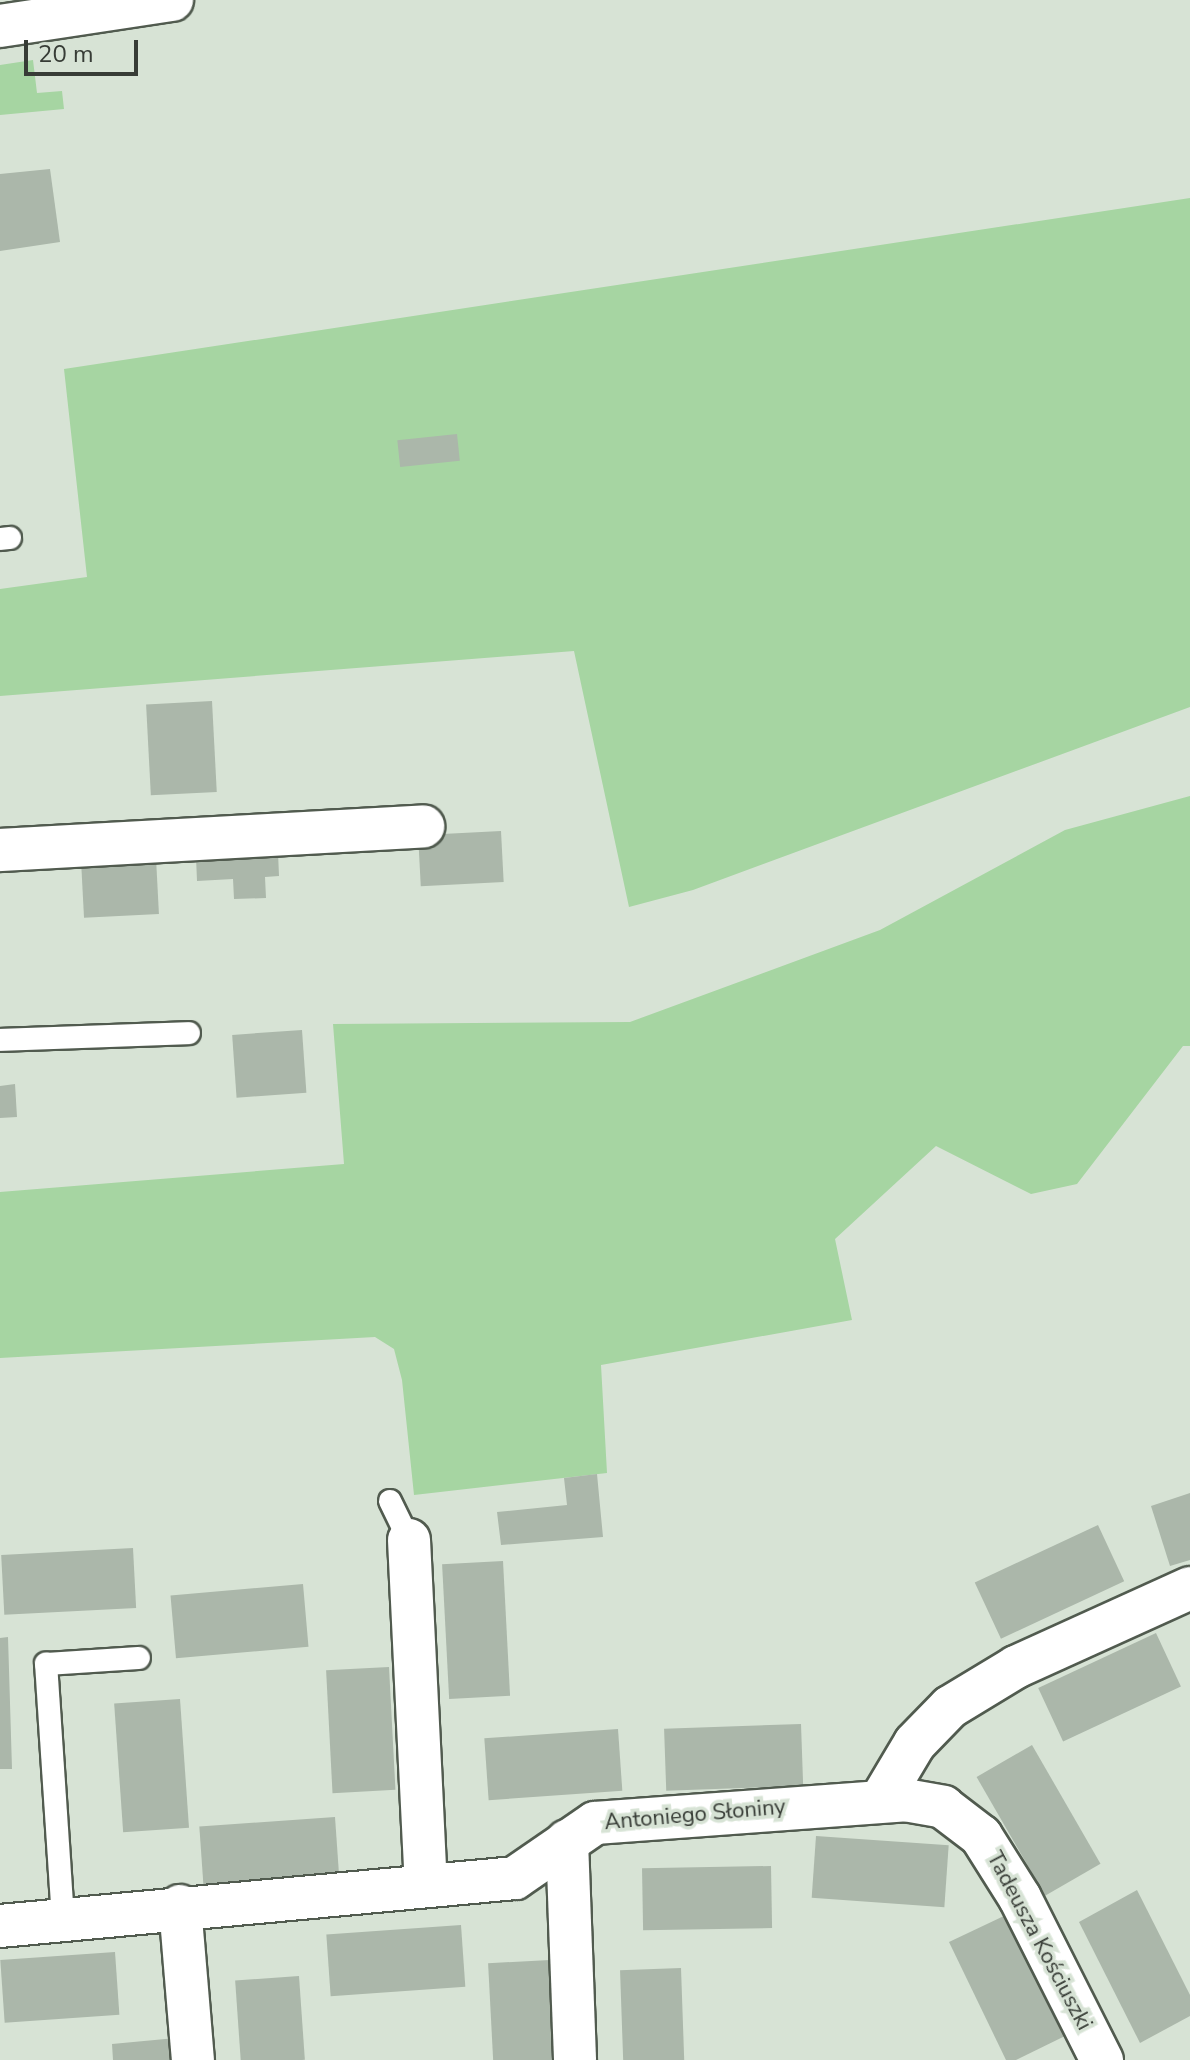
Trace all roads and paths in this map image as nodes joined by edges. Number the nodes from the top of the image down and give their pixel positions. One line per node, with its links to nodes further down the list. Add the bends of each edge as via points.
1 (172, 0): 2 (street)
2 (0, 26)
3 (423, 826): 4 (street)
4 (0, 850)
5 (189, 1033): 6 (lane)
6 (0, 1040)
7 (390, 1501): 8 (lane)
8 (409, 1540): 13 (street)
9 (1190, 1588): 11 (street, via 1016,1667 950,1707 915,1743)
10 (139, 1658): 15 (lane, via 46,1664)
11 (881, 1800): 12 (street, Antoniego Słoniny, via 612,1820); 19 (street, Tadeusza Kościuszki, via 943,1807 981,1836 1020,1898)
12 (567, 1841): 13 (street, Antoniego Słoniny, via 515,1878); 18 (street)
13 (426, 1885): 14 (street, Antoniego Słoniny)
14 (180, 1906): 15 (street, Antoniego Słoniny); 17 (street)
15 (63, 1919): 16 (street, Antoniego Słoniny)
16 (0, 1926)
17 (193, 2060)
18 (575, 2060)
19 (1102, 2060)

